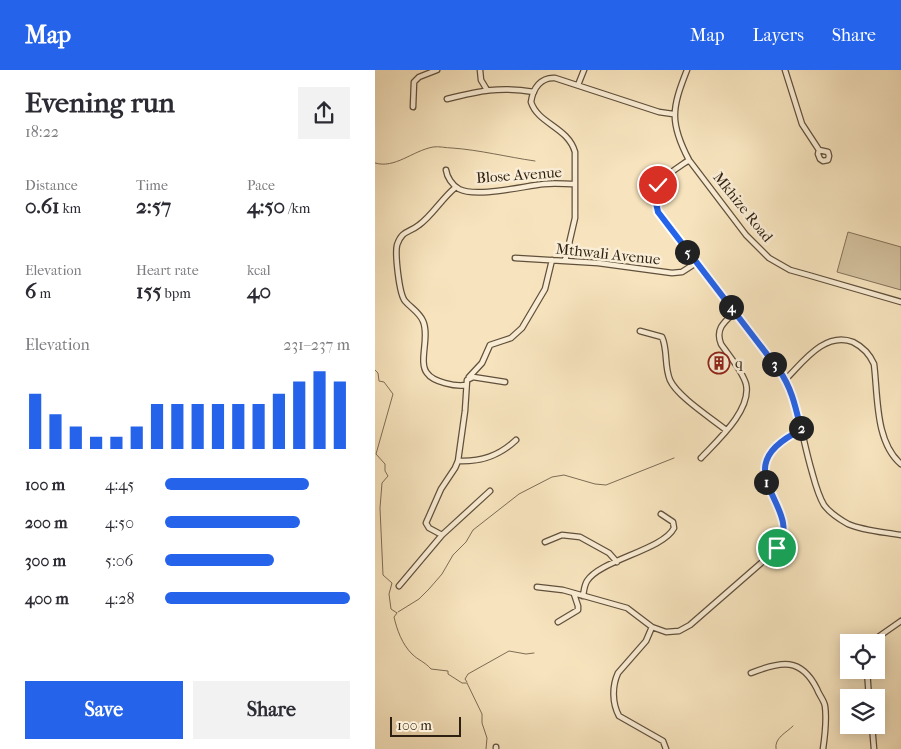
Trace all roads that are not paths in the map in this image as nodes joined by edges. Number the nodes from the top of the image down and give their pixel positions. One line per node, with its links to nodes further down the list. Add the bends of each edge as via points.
1 (437, 70): 10 (street, via 414,82)
2 (481, 70): 7 (street, via 481,80)
3 (584, 70): 6 (street)
4 (687, 70): 11 (street)
5 (785, 70): 12 (street, via 802,124)
6 (578, 85): 8 (street, via 550,78 542,81); 11 (street)
7 (487, 90): 8 (street); 9 (street)
8 (534, 92): 15 (street, via 531,102 535,109 572,144)
9 (447, 99)
10 (413, 107)
11 (673, 114): 13 (street, Mkhize Road)
12 (819, 150)
13 (689, 160): 20 (street, via 661,181 655,203 658,212); 21 (street, Mkhize Road, via 746,235 769,258 808,276)
14 (445, 170): 16 (street, Blose Avenue)
15 (575, 184): 16 (street, Blose Avenue, via 543,184 476,192); 19 (street, via 575,218)
16 (455, 187): 27 (street, via 422,223 404,234 396,254 403,299 419,315 424,326 425,371 439,380)
17 (515, 258): 18 (street, Mthwali Avenue)
18 (552, 260): 19 (street, Mthwali Avenue); 24 (street, via 545,289 521,328 511,338 490,345 478,368)
19 (565, 261): 20 (street, Mthwali Avenue, via 672,273 682,272)
20 (696, 263): 22 (street)
21 (901, 302)
22 (735, 312): 25 (street); 28 (street, via 721,326 719,338 743,378 747,396 741,411)
23 (639, 331): 28 (street, via 661,336 673,385)
24 (469, 377): 26 (street); 27 (street)
25 (786, 379): 29 (street); 33 (street, via 829,342 848,340 861,347 874,364 884,438 889,452)
26 (505, 382)
27 (466, 385): 32 (street)
28 (726, 430): 31 (street)
29 (801, 430): 37 (street, via 818,491 828,510 855,526); 46 (street, via 775,446 765,469 765,481 783,526 775,551 690,625 671,632)
30 (516, 440): 32 (street, via 491,457)
31 (701, 458)
32 (458, 460): 36 (street, via 426,523)
33 (901, 464)
34 (490, 491): 36 (street)
35 (661, 514): 39 (street, via 673,522 671,533)
36 (442, 534): 40 (street)
37 (901, 535)
38 (545, 542): 39 (street, via 562,535 580,537 609,553)
39 (617, 562): 43 (street, via 589,578)
40 (399, 586)
41 (537, 587): 42 (street)
42 (574, 594): 43 (street); 45 (street, via 577,610)
43 (583, 596): 46 (street, via 627,608)
44 (901, 621): 47 (street)
45 (558, 622)
46 (652, 627): 50 (street, via 646,641 618,673 613,693 619,716 663,741)
47 (881, 634)
48 (751, 673): 51 (street, via 786,664 809,675 824,703)
49 (873, 734): 52 (street)
50 (666, 749)
51 (823, 749)
52 (874, 749)

